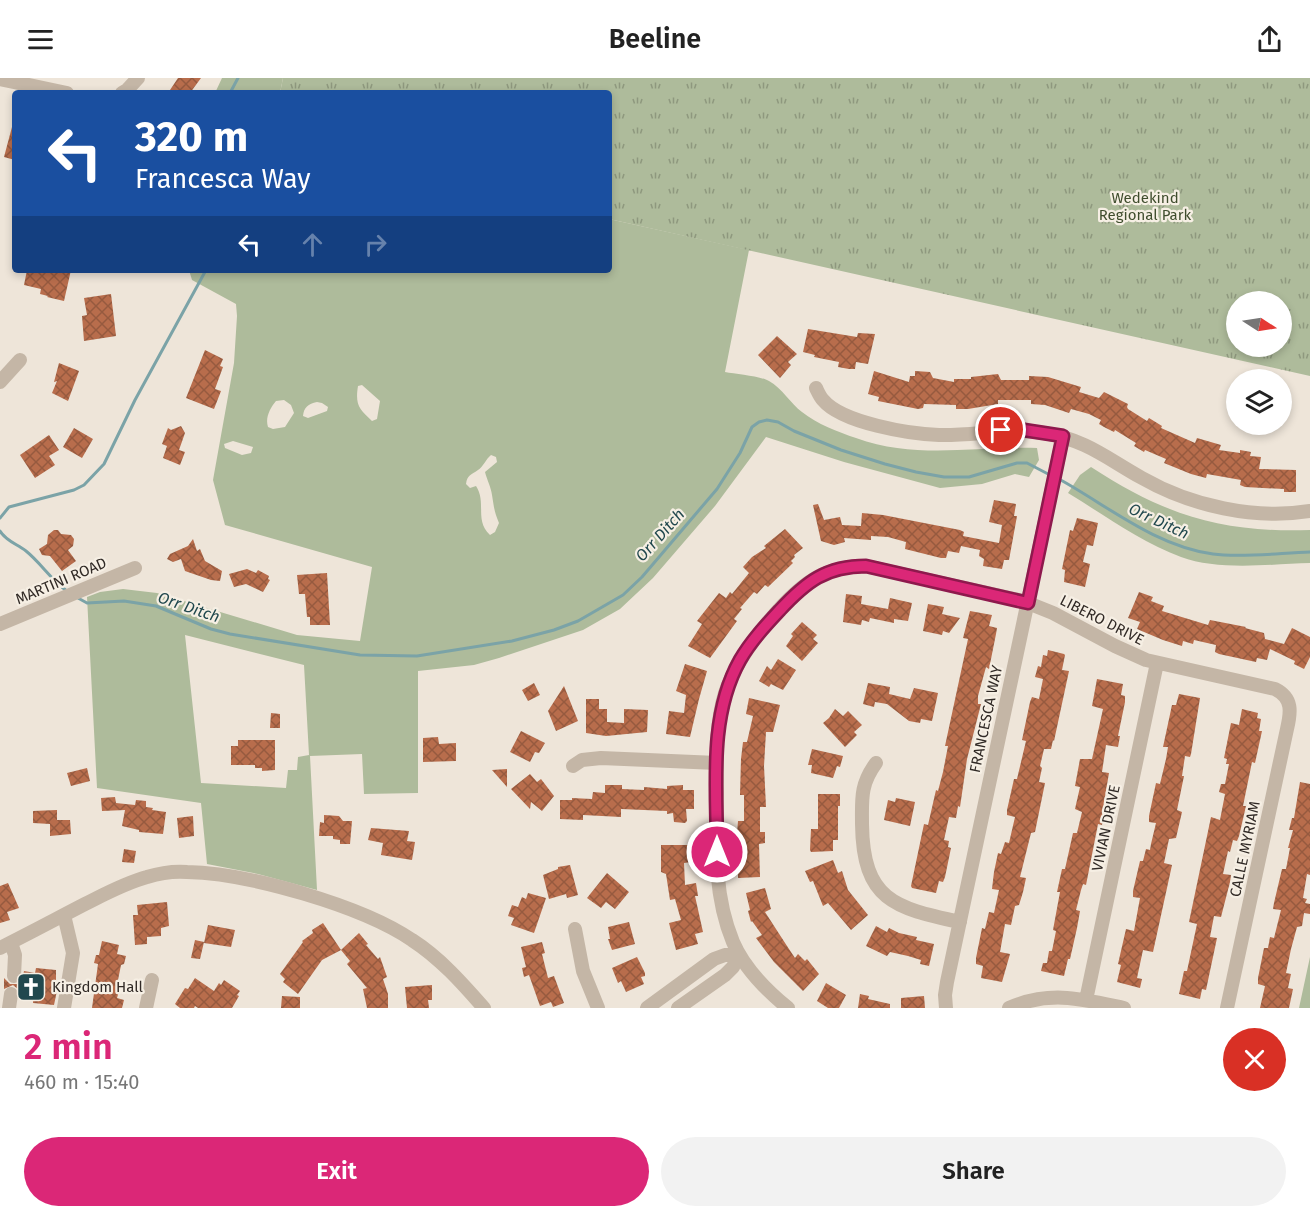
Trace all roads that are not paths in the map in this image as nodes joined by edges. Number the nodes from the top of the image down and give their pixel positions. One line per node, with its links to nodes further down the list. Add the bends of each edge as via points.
1 (138, 78): 4 (street)
2 (0, 79): 3 (street)
3 (53, 90)
4 (126, 90)
5 (20, 360): 6 (street)
6 (0, 382)
7 (816, 388): 8 (street, via 822,400 840,413 893,429 941,435 1024,430)
8 (1063, 436): 9 (street, via 1088,445 1142,478 1182,496 1245,511); 11 (street, FRANCESCA WAY)
9 (1310, 512)
10 (135, 568): 12 (street, MARTINI ROAD)
11 (1028, 603): 13 (street, LIBERO DRIVE); 15 (street, LIBERO DRIVE, via 866,566 850,566 820,575 796,592 741,658 721,708); 19 (street, FRANCESCA WAY)
12 (0, 624)
13 (1157, 663): 14 (street, LIBERO DRIVE, via 1275,689); 25 (street, VIVIAN DRIVE)
14 (1287, 698): 36 (street, CALLE MYRIAM, via 1287,729)
15 (717, 763): 17 (street, via 601,758 582,760); 22 (street, LIBERO DRIVE, via 718,883 724,917)
16 (876, 763): 19 (street, via 867,775 862,793 862,850 870,875 884,894 906,909)
17 (573, 766)
18 (64, 915): 21 (street); 26 (street, via 74,953); 28 (street, via 129,883 170,872 258,883 351,910 399,932 447,968)
19 (960, 922): 33 (street, FRANCESCA WAY, via 947,982)
20 (575, 929): 29 (street, via 583,971)
21 (5, 946): 23 (street, via 15,955)
22 (739, 954): 30 (street, via 714,959); 31 (street, via 725,975); 32 (street, LIBERO DRIVE)
23 (14, 976)
24 (152, 980): 27 (street)
25 (1086, 1000): 34 (street, via 1052,996); 35 (street)
26 (64, 1008)
27 (146, 1008)
28 (484, 1008)
29 (598, 1008)
30 (647, 1008)
31 (678, 1008)
32 (788, 1008)
33 (946, 1008)
34 (1009, 1008)
35 (1124, 1008)
36 (1227, 1008)

